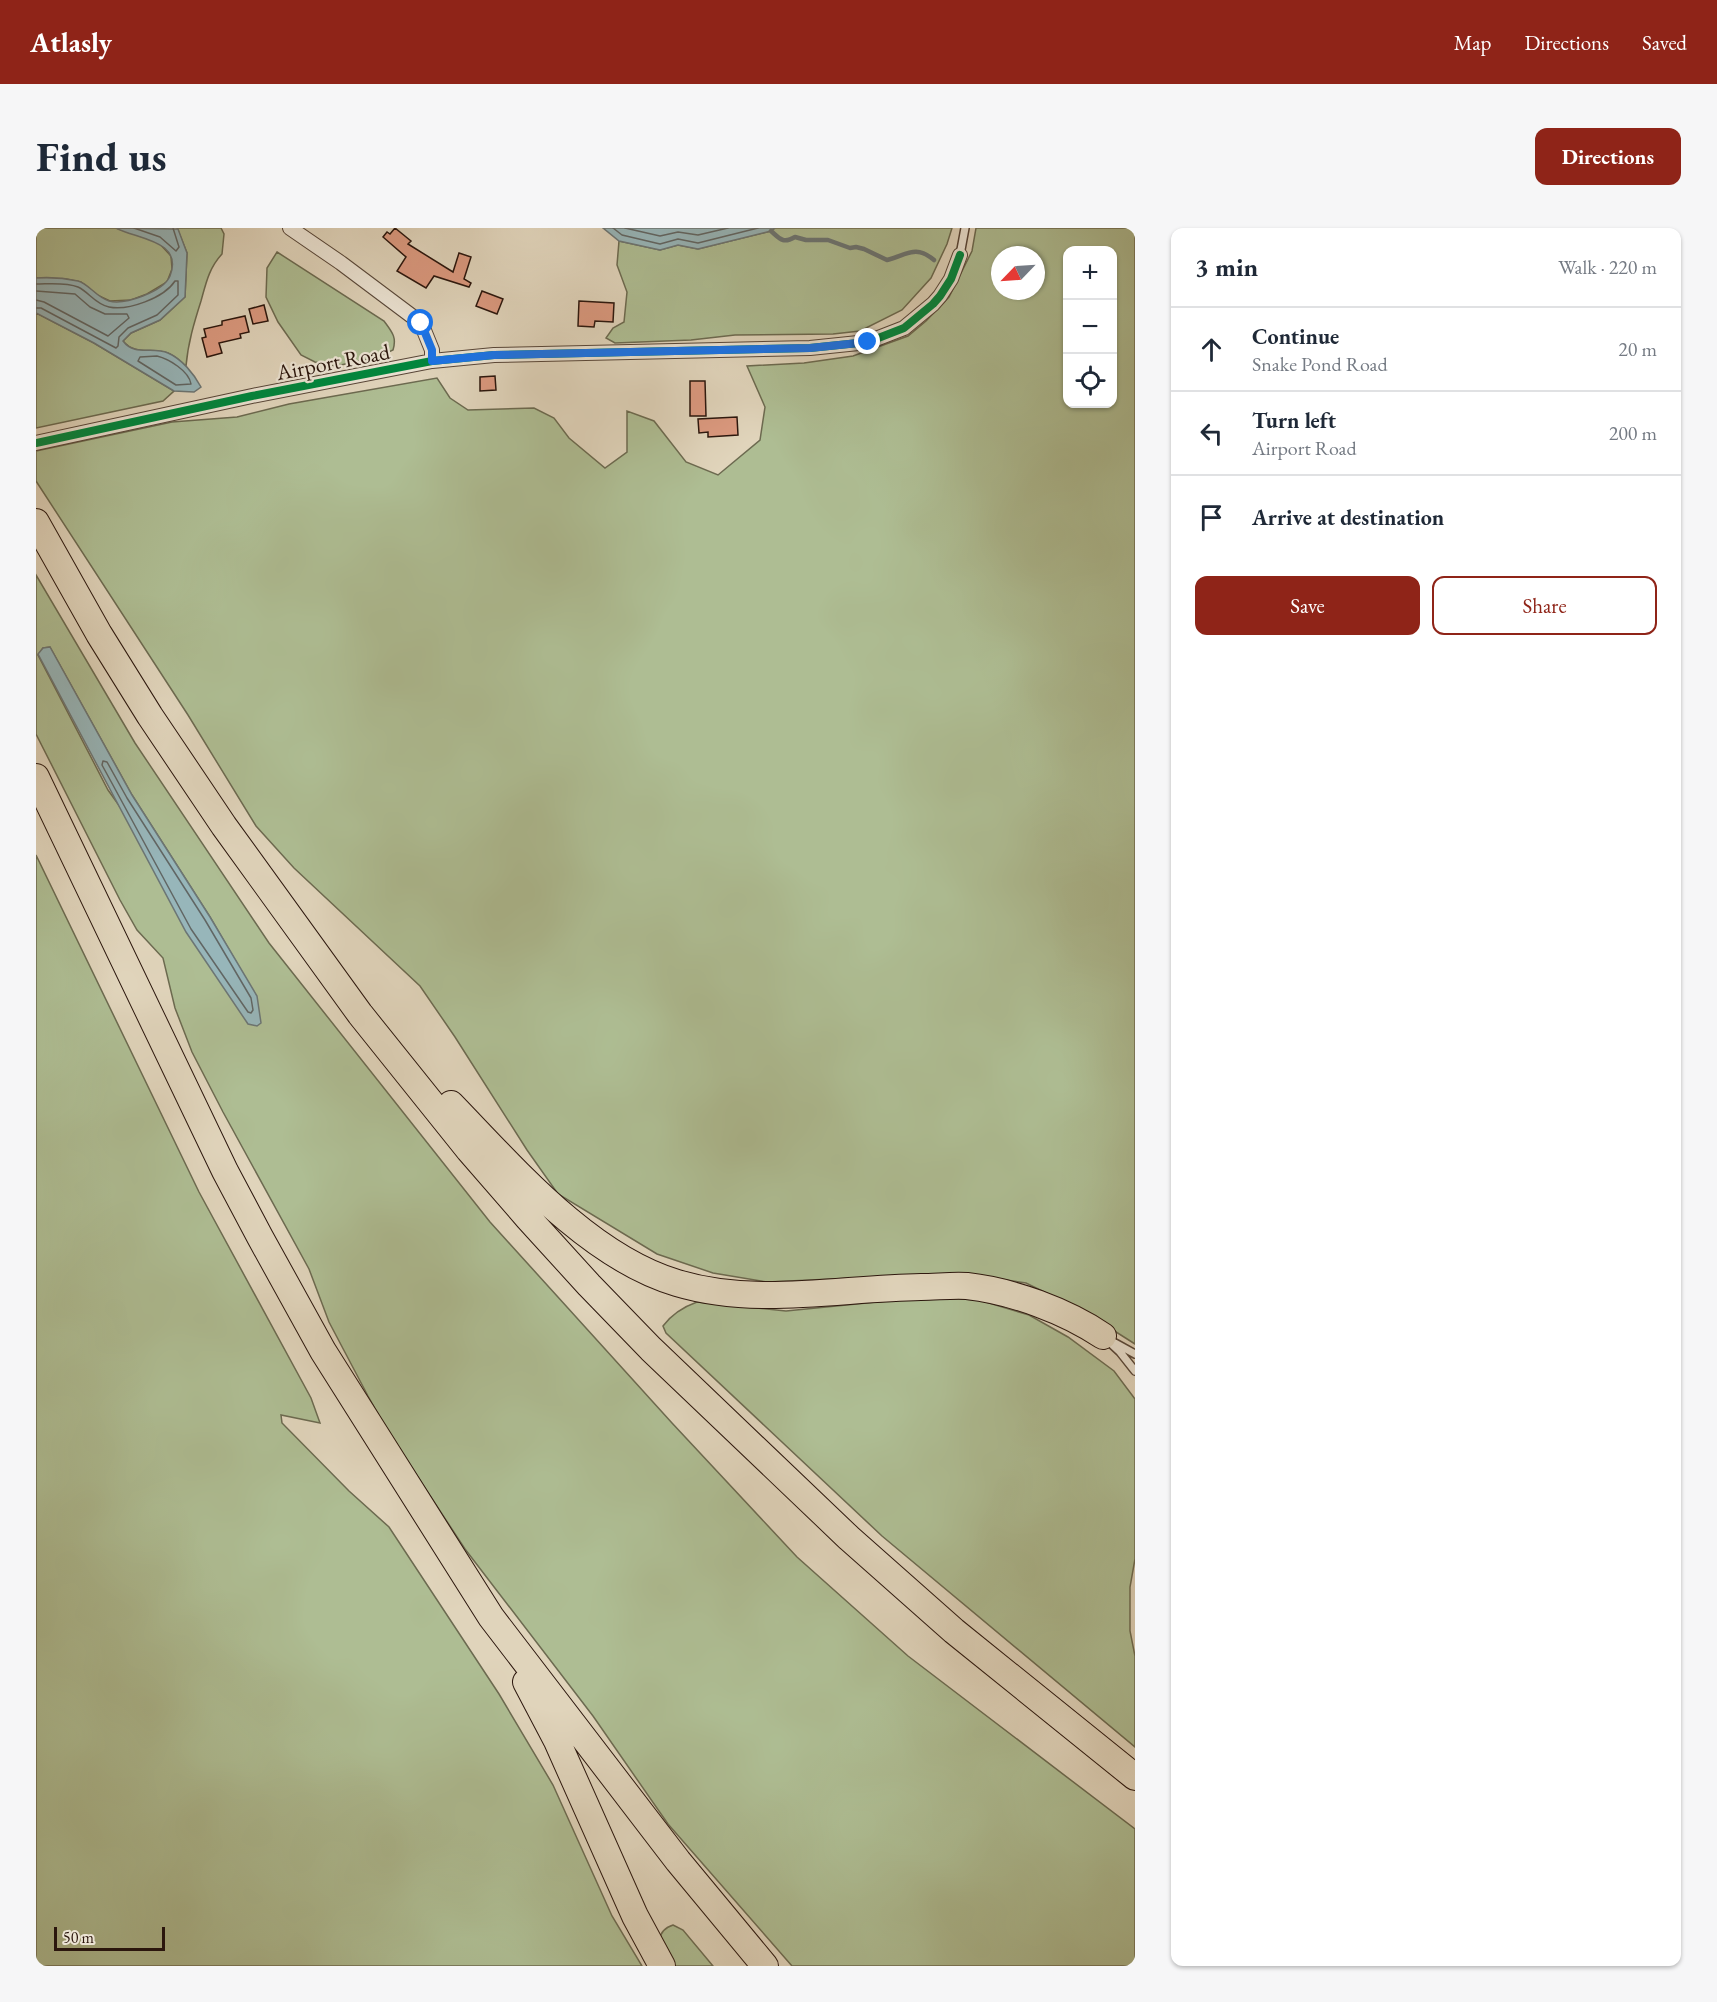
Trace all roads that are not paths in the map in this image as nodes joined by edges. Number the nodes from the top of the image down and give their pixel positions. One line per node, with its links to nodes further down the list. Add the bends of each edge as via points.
1 (290, 228): 4 (street, via 421,323 432,350)
2 (965, 228): 3 (lane, Airport Road)
3 (960, 255): 4 (street, Airport Road, via 951,279 933,304 904,328 868,342 810,348 494,355)
4 (432, 361): 5 (street, Airport Road)
5 (36, 443)
6 (36, 522): 8 (highway, via 150,716)
7 (36, 777): 12 (highway, via 159,1037 260,1237 323,1351)
8 (351, 1001): 9 (highway, via 544,1197 582,1231 644,1269 676,1283 751,1295 966,1286 1032,1301); 13 (highway, via 411,1080 520,1210 651,1349 882,1568)
9 (1103, 1336): 10 (lane); 11 (lane)
10 (1135, 1354)
11 (1135, 1371)
12 (491, 1617): 14 (highway, via 557,1741 635,1916); 15 (highway, via 671,1853)
13 (1135, 1777)
14 (662, 1966)
15 (765, 1966)

